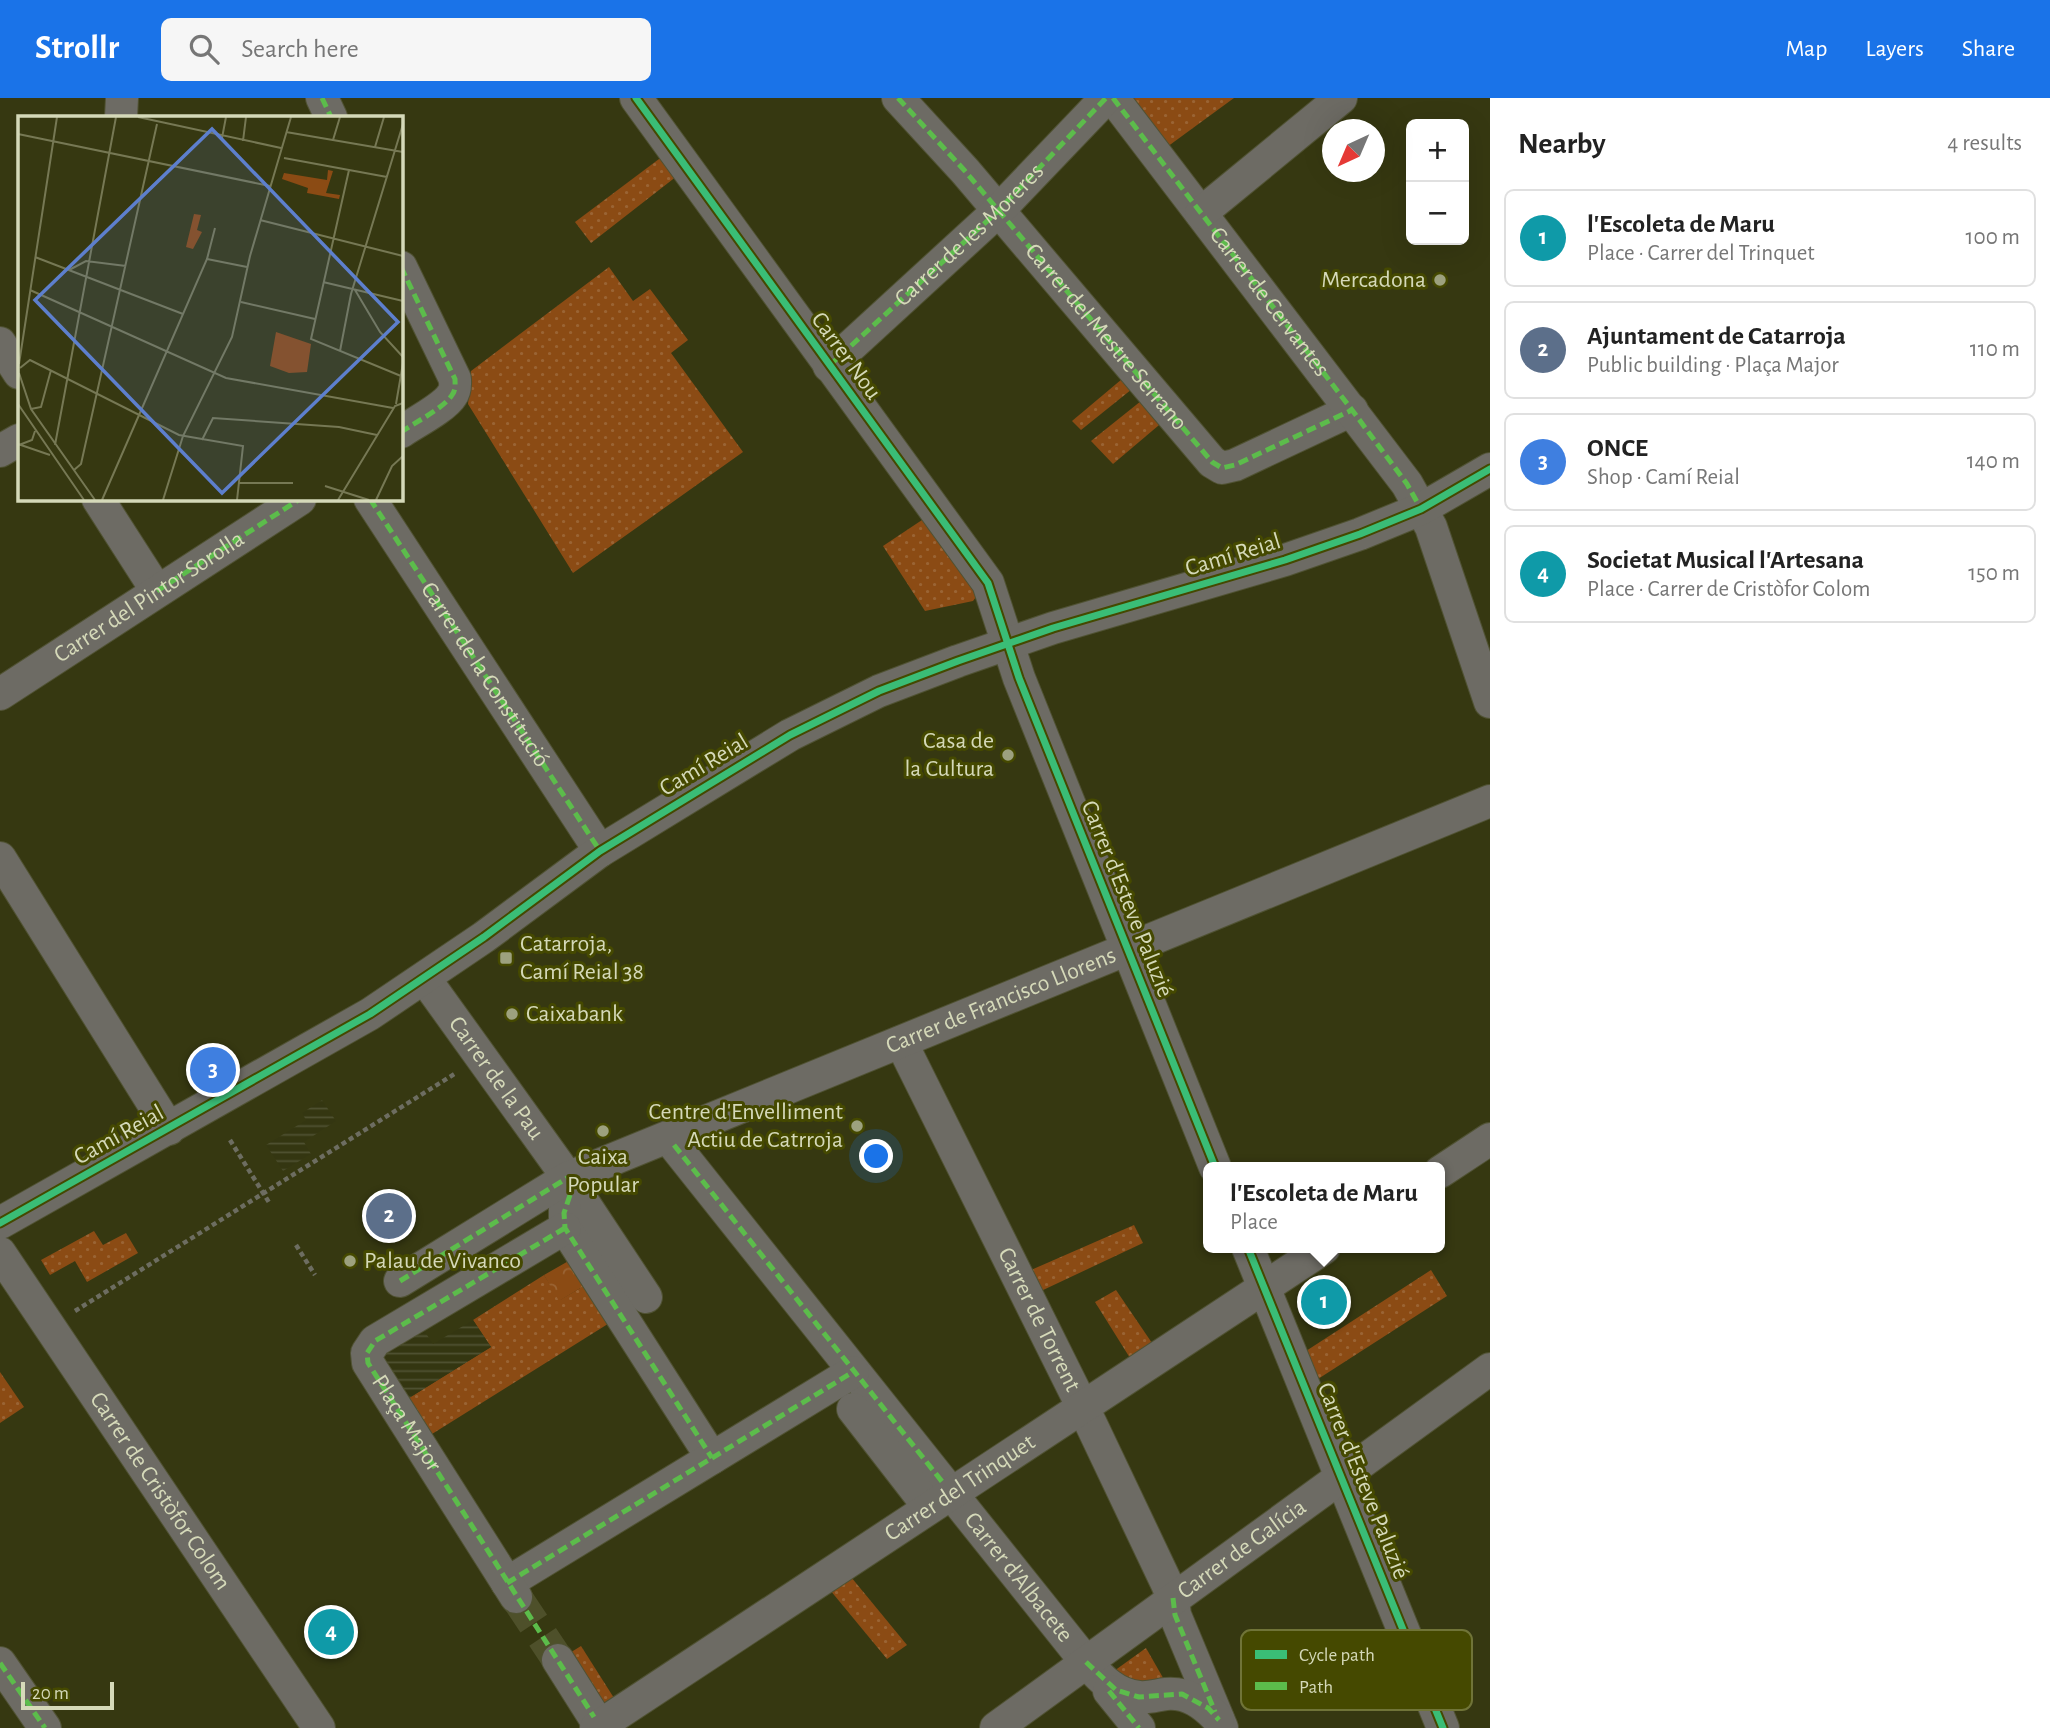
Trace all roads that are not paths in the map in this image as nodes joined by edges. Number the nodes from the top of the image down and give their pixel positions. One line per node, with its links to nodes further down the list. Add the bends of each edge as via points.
1 (122, 98): 8 (street)
2 (322, 98): 9 (street)
3 (636, 98): 14 (street, Carrer Nou)
4 (898, 98): 10 (street, Carrer del Mestre Serrano)
5 (1106, 98): 10 (street, Carrer de les Moreres)
6 (1113, 98): 11 (street, Carrer de Cervantes)
7 (1341, 98): 11 (street)
8 (121, 116)
9 (331, 116)
10 (998, 211): 14 (street, Carrer de les Moreres); 16 (street, Carrer del Mestre Serrano, via 1216,465 1235,465)
11 (1201, 213): 16 (street, Carrer de Cervantes)
12 (402, 269): 17 (street, via 456,387 452,396)
13 (0, 343): 15 (street)
14 (829, 366): 26 (street, Carrer Nou, via 988,583)
15 (18, 371)
16 (1352, 410): 24 (street, Carrer de Cervantes)
17 (402, 431)
18 (18, 441): 19 (street)
19 (0, 451)
20 (1490, 469): 24 (street, Camí Reial)
21 (100, 500): 25 (street)
22 (298, 500): 25 (street, Carrer del Pintor Sorolla)
23 (371, 500): 30 (street, Carrer de la Constitució)
24 (1421, 509): 26 (street, Camí Reial, via 1285,560); 28 (street, Carrer de Cervantes, via 1439,548)
25 (157, 591): 27 (street, Carrer del Pintor Sorolla)
26 (1008, 644): 30 (street, Camí Reial, via 879,691 801,730); 32 (street, Carrer d'Esteve Paluzié)
27 (0, 694)
28 (1490, 702)
29 (1490, 801): 32 (street, Carrer de Francisco Llorens)
30 (600, 852): 33 (street, Camí Reial)
31 (0, 858): 35 (street)
32 (1126, 950): 34 (street, Carrer de Francisco Llorens); 38 (street, Carrer d'Esteve Paluzié)
33 (425, 979): 35 (street, Camí Reial); 40 (street, Carrer de la Pau)
34 (901, 1042): 37 (street, Carrer de Francisco Llorens); 51 (street, Carrer de Torrent)
35 (169, 1129): 41 (street, Camí Reial)
36 (1490, 1139): 39 (street)
37 (671, 1141): 40 (street); 50 (street)
38 (1213, 1162)
39 (1445, 1169)
40 (569, 1187): 42 (street); 46 (street); 48 (street, Carrer de la Pau)
41 (0, 1223)
42 (565, 1228): 53 (street); 53 (street, Plaça Major, via 375,1341 367,1353 368,1363 512,1590)
43 (0, 1253): 66 (street, Carrer de Cristòfor Colom)
44 (1250, 1253): 47 (street, Carrer d'Esteve Paluzié)
45 (1316, 1253): 47 (street, Carrer del Trinquet)
46 (400, 1280)
47 (1264, 1287): 51 (street, Carrer del Trinquet); 54 (street, Carrer d'Esteve Paluzié)
48 (646, 1297)
49 (1490, 1369): 54 (street, Carrer de Galícia)
50 (853, 1372): 53 (street, Plaça Major); 55 (street)
51 (1082, 1407): 55 (street, Carrer del Trinquet); 56 (street, Carrer de Torrent)
52 (853, 1409): 55 (street)
53 (712, 1458)
54 (1342, 1477): 56 (street, Carrer de Galícia); 57 (street, Carrer d'Esteve Paluzié)
55 (941, 1494): 59 (street, Carrer d'Albacete); 63 (street, Carrer del Trinquet)
56 (1173, 1598): 59 (street, Carrer de Galícia); 64 (street, Carrer de Torrent, via 1175,1615)
57 (1404, 1630)
58 (558, 1660): 63 (street)
59 (1086, 1662): 64 (street, Carrer d'Albacete, via 1116,1690 1139,1697 1182,1694 1196,1700); 67 (street, Carrer de Galícia)
60 (0, 1663): 65 (street)
61 (1109, 1691): 68 (street)
62 (1436, 1710): 69 (street, Carrer d'Esteve Paluzié)
63 (595, 1722)
64 (1221, 1724)
65 (45, 1728)
66 (319, 1728)
67 (996, 1728)
68 (1139, 1728)
69 (1443, 1728)

